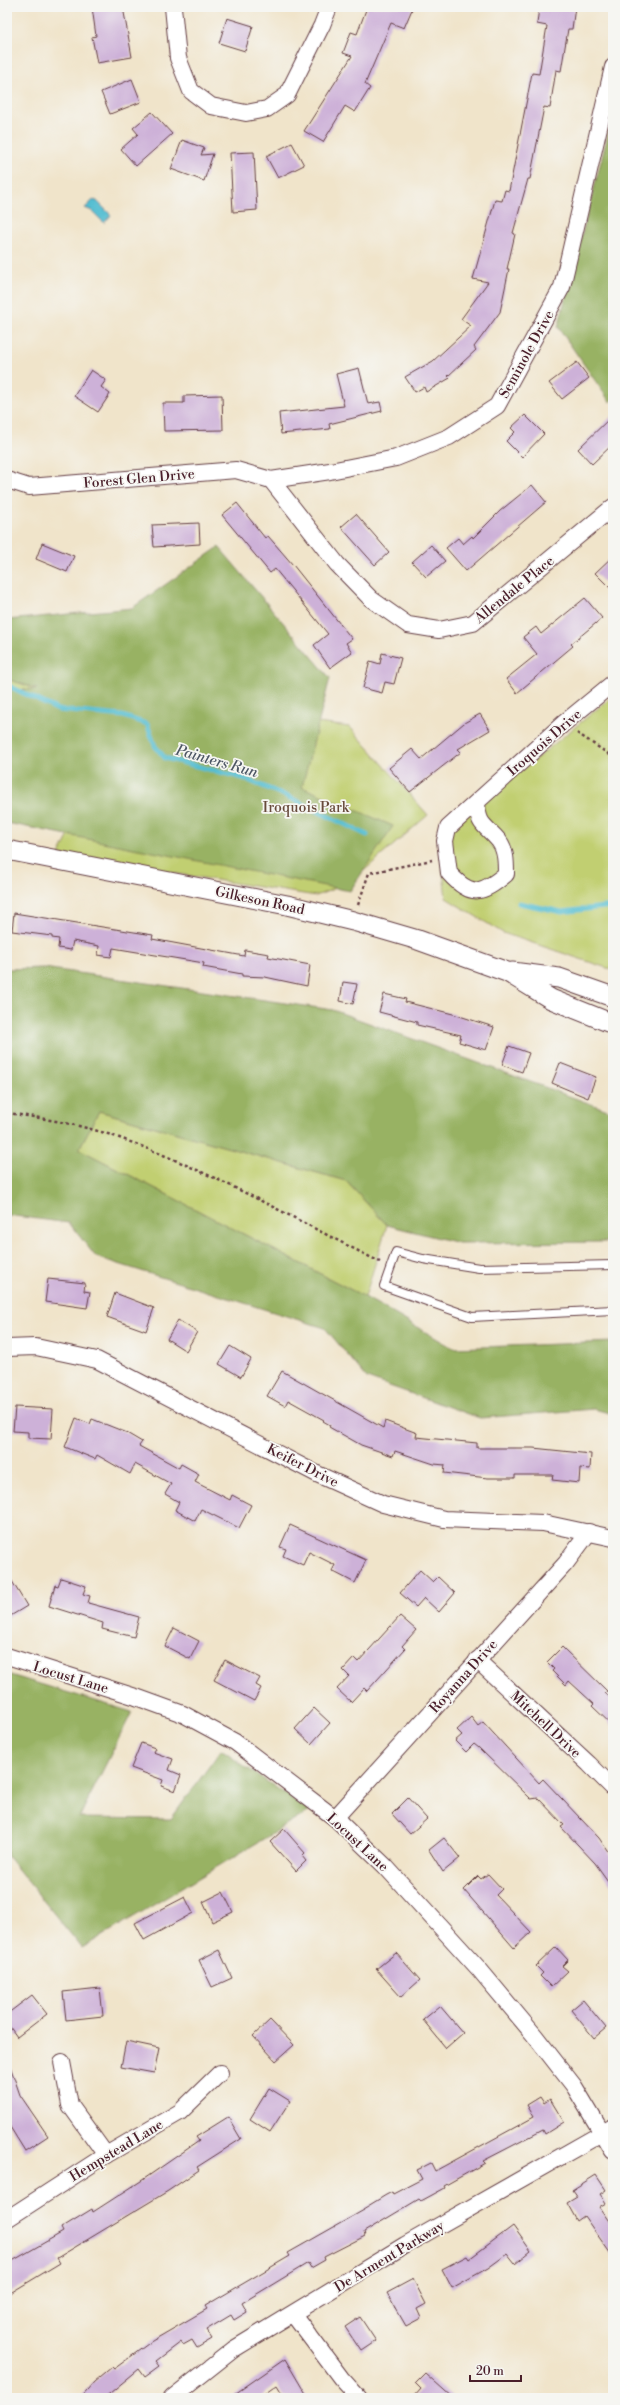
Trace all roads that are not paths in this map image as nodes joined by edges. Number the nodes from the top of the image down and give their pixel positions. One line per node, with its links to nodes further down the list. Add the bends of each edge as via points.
1 (173, 7): 2 (street, via 178,58 191,91 211,106 246,113 268,109 287,94)
2 (329, 7)
3 (613, 67): 5 (street, Seminole Drive, via 562,287 497,406 449,437 396,458)
4 (7, 480): 5 (street, Forest Glen Drive, via 29,488 236,470)
5 (271, 480): 6 (street, Allendale Place, via 337,564 371,599 408,625 439,630 473,623)
6 (613, 506)
7 (613, 683): 8 (street, Iroquois Drive, via 564,723)
8 (477, 802): 8 (street, Iroquois Drive, via 448,828 445,841 449,873 468,890 478,891 491,887 506,874 504,853 499,841 486,830 478,814)
9 (7, 850): 10 (street, Gilkeson Road, via 279,903 353,921 418,940)
10 (507, 972): 11 (street, Gilkeson Road, via 559,978); 12 (street, Gilkeson Road, via 551,999)
11 (613, 997)
12 (613, 1024)
13 (613, 1266): 14 (lane, via 479,1268 396,1252 384,1286 472,1317)
14 (613, 1310)
15 (7, 1348): 16 (street, Keifer Drive, via 36,1347 97,1360 317,1474 383,1504 444,1519 543,1523)
16 (589, 1532): 17 (street, Keifer Drive); 19 (street, Royanna Drive, via 566,1562)
17 (613, 1538)
18 (7, 1656): 21 (street, Locust Lane, via 183,1714 235,1742)
19 (477, 1660): 20 (street, Mitchell Drive); 21 (street, Royanna Drive)
20 (613, 1788)
21 (335, 1818): 24 (street, Locust Lane, via 385,1866 479,1969 536,2036)
22 (62, 2062): 26 (street, via 70,2105)
23 (220, 2074): 26 (street, Hempstead Lane, via 180,2112)
24 (607, 2130): 25 (street, Locust Lane); 28 (street, De Arment Parkway, via 405,2245)
25 (613, 2151)
26 (106, 2155): 27 (street, Hempstead Lane)
27 (7, 2219)
28 (293, 2314): 29 (street, De Arment Parkway, via 234,2349); 30 (street)
29 (172, 2398)
30 (359, 2398)

